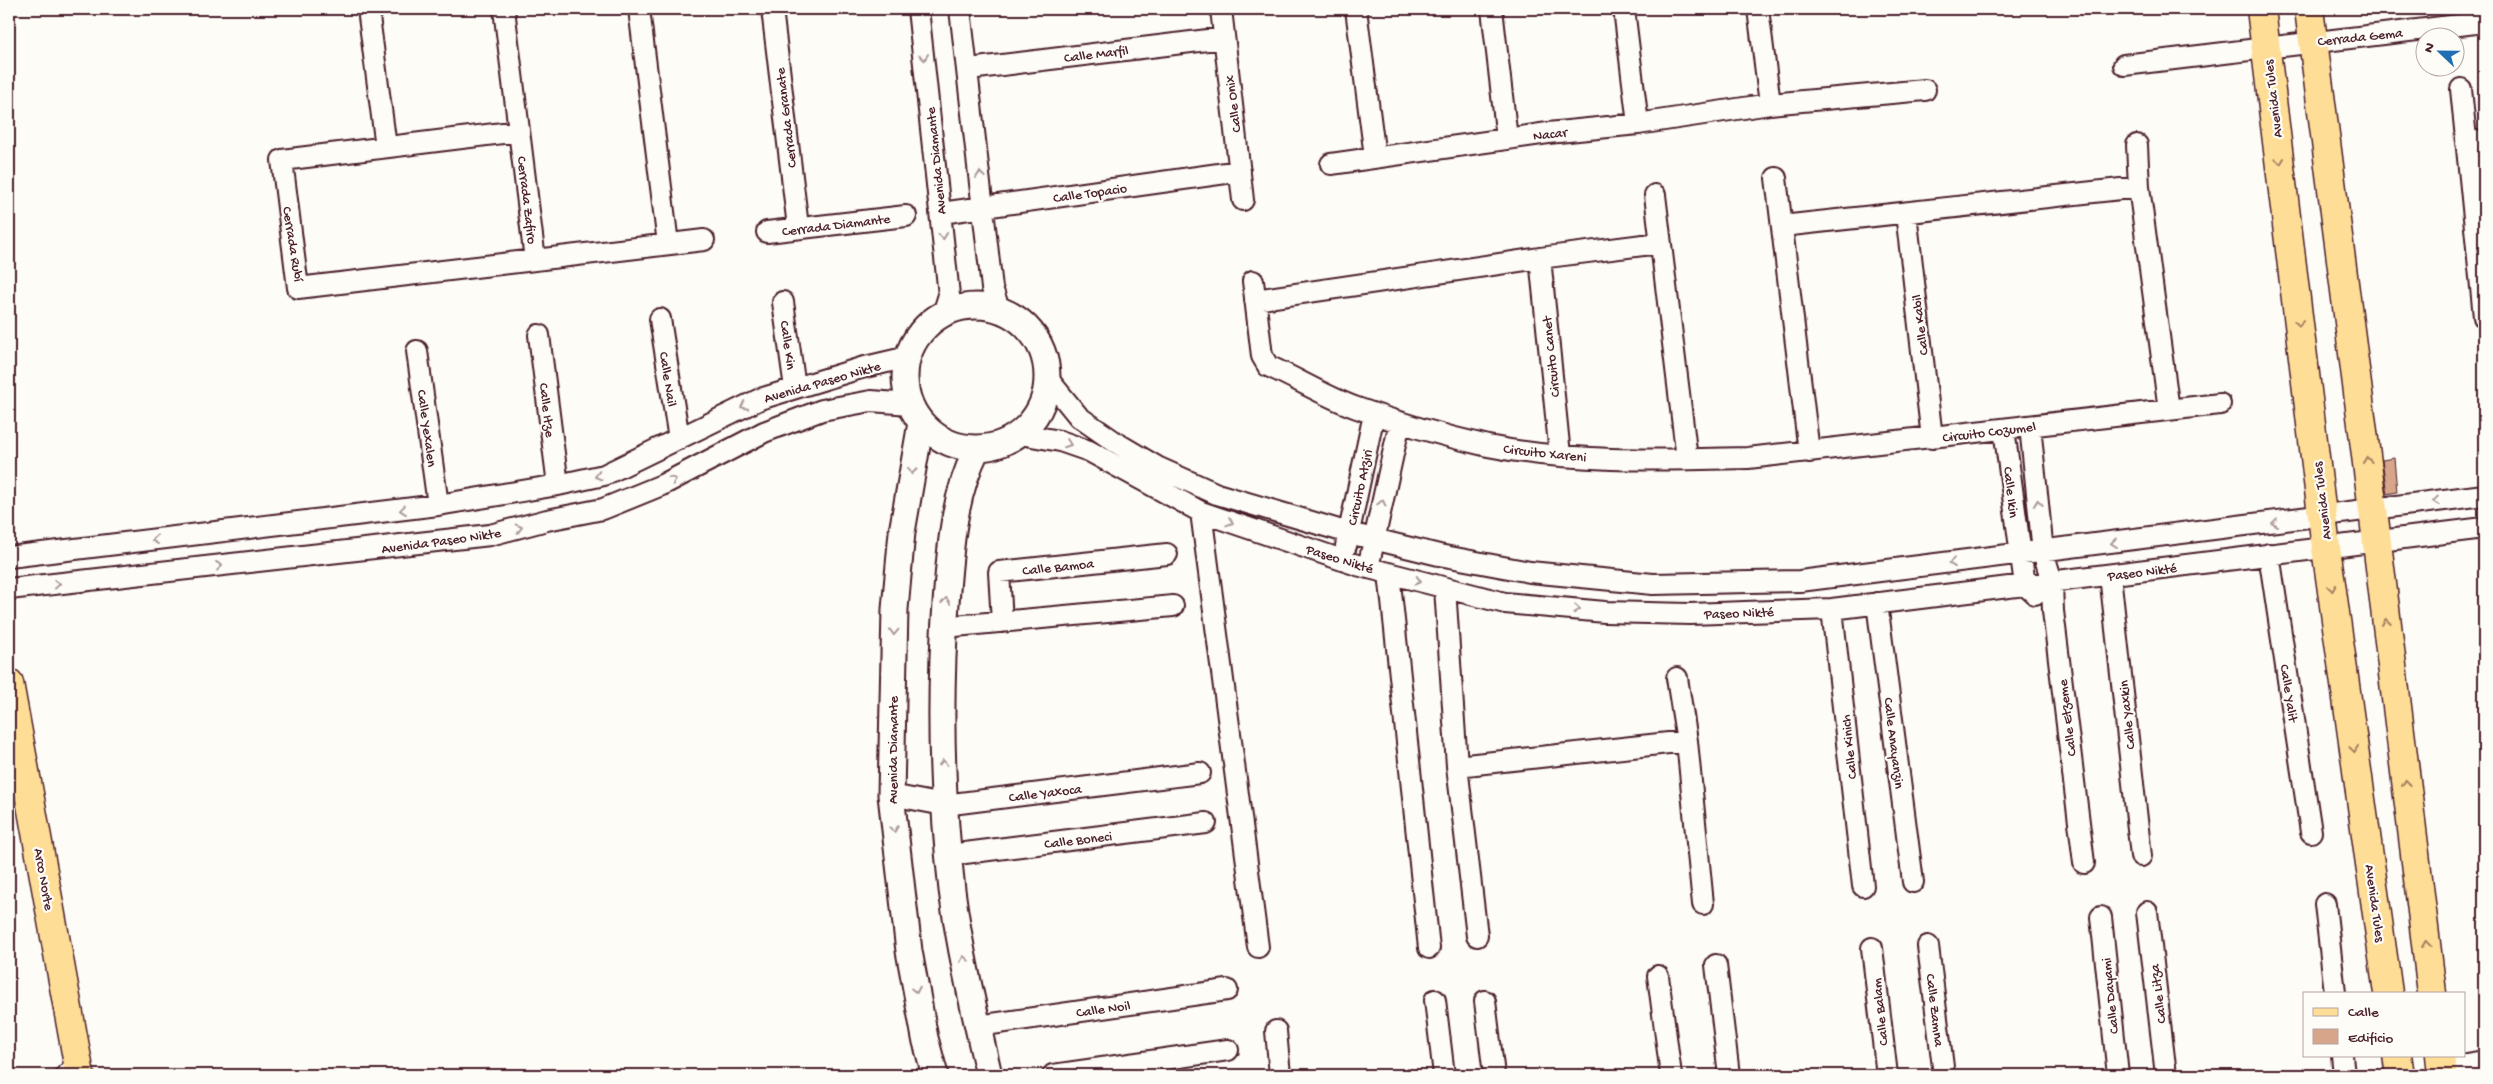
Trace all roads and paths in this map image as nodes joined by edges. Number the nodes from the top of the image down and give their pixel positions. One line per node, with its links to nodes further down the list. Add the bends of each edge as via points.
1 (368, 9): 28 (street)
2 (504, 9): 24 (street, Cerrada Zafiro)
3 (639, 9): 45 (street)
4 (772, 9): 41 (street, Cerrada Granate)
5 (918, 9): 37 (street, Avenida Diamante, one-way to 37)
6 (960, 9): 19 (street)
7 (1221, 9): 15 (street, Calle Onix)
8 (1356, 9): 29 (street)
9 (1492, 9): 25 (street)
10 (1624, 9): 23 (street)
11 (1758, 9): 22 (street)
12 (2262, 9): 17 (main road, Avenida Tules)
13 (2309, 9): 16 (main road)
14 (2484, 22): 16 (street, Cerrada Gema)
15 (1224, 38): 19 (street, Calle Marfil); 31 (street, Calle Onix)
16 (2313, 41): 17 (street, Cerrada Gema); 75 (main road, one-way to 16)
17 (2266, 47): 18 (street, Cerrada Gema); 77 (main road, Avenida Tules, one-way to 77)
18 (2124, 65)
19 (969, 69): 36 (street, one-way to 19)
20 (2461, 89): 26 (street)
21 (1925, 90): 22 (street, Nacar)
22 (1770, 104): 23 (street, Nacar)
23 (1638, 124): 25 (street, Nacar)
24 (519, 131): 28 (street, Cerrada Rubí); 47 (street, Cerrada Zafiro)
25 (1507, 139): 29 (street, Nacar)
26 (2475, 141): 51 (street)
27 (2137, 145): 33 (street)
28 (386, 147): 47 (street, Cerrada Rubí, via 282,160 298,288)
29 (1375, 157): 30 (street, Nacar)
30 (1331, 164)
31 (1240, 170): 35 (street, Calle Onix); 36 (street, Calle Topacio)
32 (1776, 178): 40 (street)
33 (2139, 187): 38 (street); 59 (street)
34 (1655, 195): 44 (street)
35 (1243, 200)
36 (984, 207): 37 (street, Calle Topacio); 49 (street, via 992,288)
37 (941, 213): 50 (street, Avenida Diamante, one-way to 50, via 949,295)
38 (1906, 213): 40 (street); 66 (street, Calle Kabil)
39 (906, 216): 41 (street, Cerrada Diamante)
40 (1782, 226): 69 (street)
41 (798, 227): 42 (street, Cerrada Diamante)
42 (767, 232)
43 (704, 240): 45 (street, Cerrada Zafiro)
44 (1660, 243): 46 (street, Circuito Xareni); 71 (street)
45 (668, 244): 47 (street, Cerrada Zafiro)
46 (1540, 258): 61 (street, Circuito Xareni, via 1254,291 1262,356 1268,366); 70 (street, Circuito Canet)
47 (535, 260)
48 (783, 302): 57 (street, Calle Kin)
49 (999, 309): 50 (street, via 962,307); 56 (street, via 1019,320 1035,336 1045,357)
50 (943, 314): 55 (street, via 922,332)
51 (2484, 317)
52 (660, 320): 67 (street, Calle Nail)
53 (539, 335): 72 (street, Calle Itze)
54 (417, 351): 74 (street, Calle Yexalen)
55 (908, 357): 57 (street, Avenida Paseo Nikte); 60 (street, via 905,381)
56 (1048, 379): 65 (street, via 1044,400 1035,418); 79 (street, Paseo Nikté, via 1079,416 1159,468 1217,494)
57 (795, 388): 67 (street, Avenida Paseo Nikte, one-way to 67, via 760,399)
58 (2220, 404): 59 (street, Circuito Cozumel)
59 (2169, 410): 63 (street, Circuito Cozumel)
60 (915, 413): 68 (street, via 937,437 956,446); 95 (street, Avenida Paseo Nikte, one-way to 60, via 490,535 603,509 662,485 764,432 822,410 871,401); 107 (street, Avenida Diamante, one-way to 107, via 895,609)
61 (1374, 414): 62 (street, Circuito Xareni); 79 (street, Circuito Atziri)
62 (1400, 422): 70 (street, Circuito Xareni, via 1488,446); 80 (street, Circuito Atziri, one-way to 62)
63 (2030, 426): 64 (street, Circuito Cozumel); 83 (street, Calle Ikin, one-way to 63)
64 (2004, 429): 66 (street, Circuito Cozumel); 86 (street, Calle Ikin)
65 (1020, 434): 68 (street, via 1002,444); 76 (street, Paseo Nikté, one-way to 76, via 1060,441 1089,451)
66 (1932, 438): 69 (street, Circuito Cozumel)
67 (679, 439): 72 (street, Avenida Paseo Nikte, one-way to 72, via 604,475)
68 (977, 449): 101 (street, one-way to 68, via 956,510 966,471)
69 (1809, 452): 71 (street, Circuito Cozumel)
70 (1560, 456): 71 (street, Circuito Xareni)
71 (1687, 460)
72 (558, 485): 74 (street, Avenida Paseo Nikte)
73 (2484, 495): 75 (street, Paseo Nikté, one-way to 75)
74 (438, 505): 87 (street, Avenida Paseo Nikte, one-way to 87)
75 (2373, 510): 77 (street, Paseo Nikté); 81 (main road)
76 (1201, 512): 88 (street, Paseo Nikté, one-way to 88); 122 (street)
77 (2322, 517): 82 (main road, Avenida Tules); 83 (street, Paseo Nikté, one-way to 83)
78 (2484, 528): 81 (street, Paseo Nikté)
79 (1349, 533): 80 (street, Paseo Nikté); 88 (street, Circuito Atziri)
80 (1374, 538): 86 (street, Paseo Nikté, one-way to 80, via 1800,581 1653,584 1530,572); 89 (street, Circuito Atziri)
81 (2377, 542): 82 (street, Paseo Nikté); 130 (main road, one-way to 81)
82 (2326, 548): 85 (street, Paseo Nikté); 129 (main road, Avenida Tules, one-way to 129)
83 (2043, 552): 86 (street, Paseo Nikté); 92 (street, Calle Ikin)
84 (1167, 554): 100 (street, Calle Bamoa, via 999,572)
85 (2269, 554): 91 (street, Paseo Nikté); 110 (street, Calle Yalit)
86 (2020, 555): 93 (street, Calle Ikin)
87 (9, 557)
88 (1343, 560): 89 (street, Paseo Nikté)
89 (1368, 568): 90 (street, Paseo Nikté)
90 (1389, 573): 94 (street, Paseo Nikté, one-way to 94); 123 (street)
91 (2110, 575): 92 (street, Paseo Nikté); 112 (street, Calle Yaxkin)
92 (2052, 581): 93 (street, Paseo Nikté); 99 (street)
93 (2025, 585): 96 (street, Paseo Nikté); 99 (street)
94 (1445, 588): 98 (street, Paseo Nikté, one-way to 98, via 1505,603 1605,612 1690,614); 105 (street)
95 (9, 589)
96 (1878, 603): 98 (street, Paseo Nikté); 114 (street, Calle Anayanzin)
97 (1173, 606): 100 (street)
98 (1832, 609): 115 (street, Calle Kinich)
99 (2053, 611): 113 (street, Calle Etzeme)
100 (1002, 622): 101 (street)
101 (944, 627): 108 (street, one-way to 101, via 941,720)
102 (1677, 678): 104 (street)
103 (9, 684): 140 (main road, Arco Norte)
104 (1687, 740): 105 (street); 116 (street)
105 (1457, 766): 120 (street)
106 (1200, 773): 108 (street, Calle Yaxoca)
107 (891, 795): 108 (street, Calle Yaxoca); 141 (street, Avenida Diamante, one-way to 141, via 909,950)
108 (944, 805): 111 (street)
109 (1206, 823): 111 (street, Calle Boneci)
110 (2311, 832)
111 (949, 856): 133 (street, one-way to 111, via 952,891)
112 (2141, 856)
113 (2084, 863)
114 (1913, 882)
115 (1863, 886)
116 (1703, 904)
117 (2325, 904): 128 (street)
118 (2147, 912): 152 (street, Calle Litza)
119 (2100, 917): 151 (street, Calle Dayami)
120 (1477, 936)
121 (1928, 946): 150 (street, Calle Zamna)
122 (1258, 947)
123 (1429, 948)
124 (1872, 948): 149 (street, Calle Balam)
125 (1716, 965): 148 (street)
126 (1658, 976): 147 (street)
127 (1227, 990): 133 (street, Calle Noil)
128 (2335, 992)
129 (2388, 992)
130 (2432, 992)
131 (1436, 1000): 145 (street)
132 (1485, 1002): 146 (street)
133 (978, 1026): 142 (street)
134 (1276, 1031): 144 (street)
135 (1228, 1050): 143 (street)
136 (2342, 1056): 153 (street)
137 (2397, 1056): 154 (main road)
138 (2484, 1062): 139 (street)
139 (2441, 1066)
140 (72, 1069)
141 (935, 1075)
142 (989, 1075)
143 (1053, 1075)
144 (1280, 1075)
145 (1444, 1075)
146 (1494, 1075)
147 (1671, 1075)
148 (1728, 1075)
149 (1886, 1075)
150 (1944, 1075)
151 (2118, 1075)
152 (2166, 1075)
153 (2344, 1075)
154 (2400, 1075)

